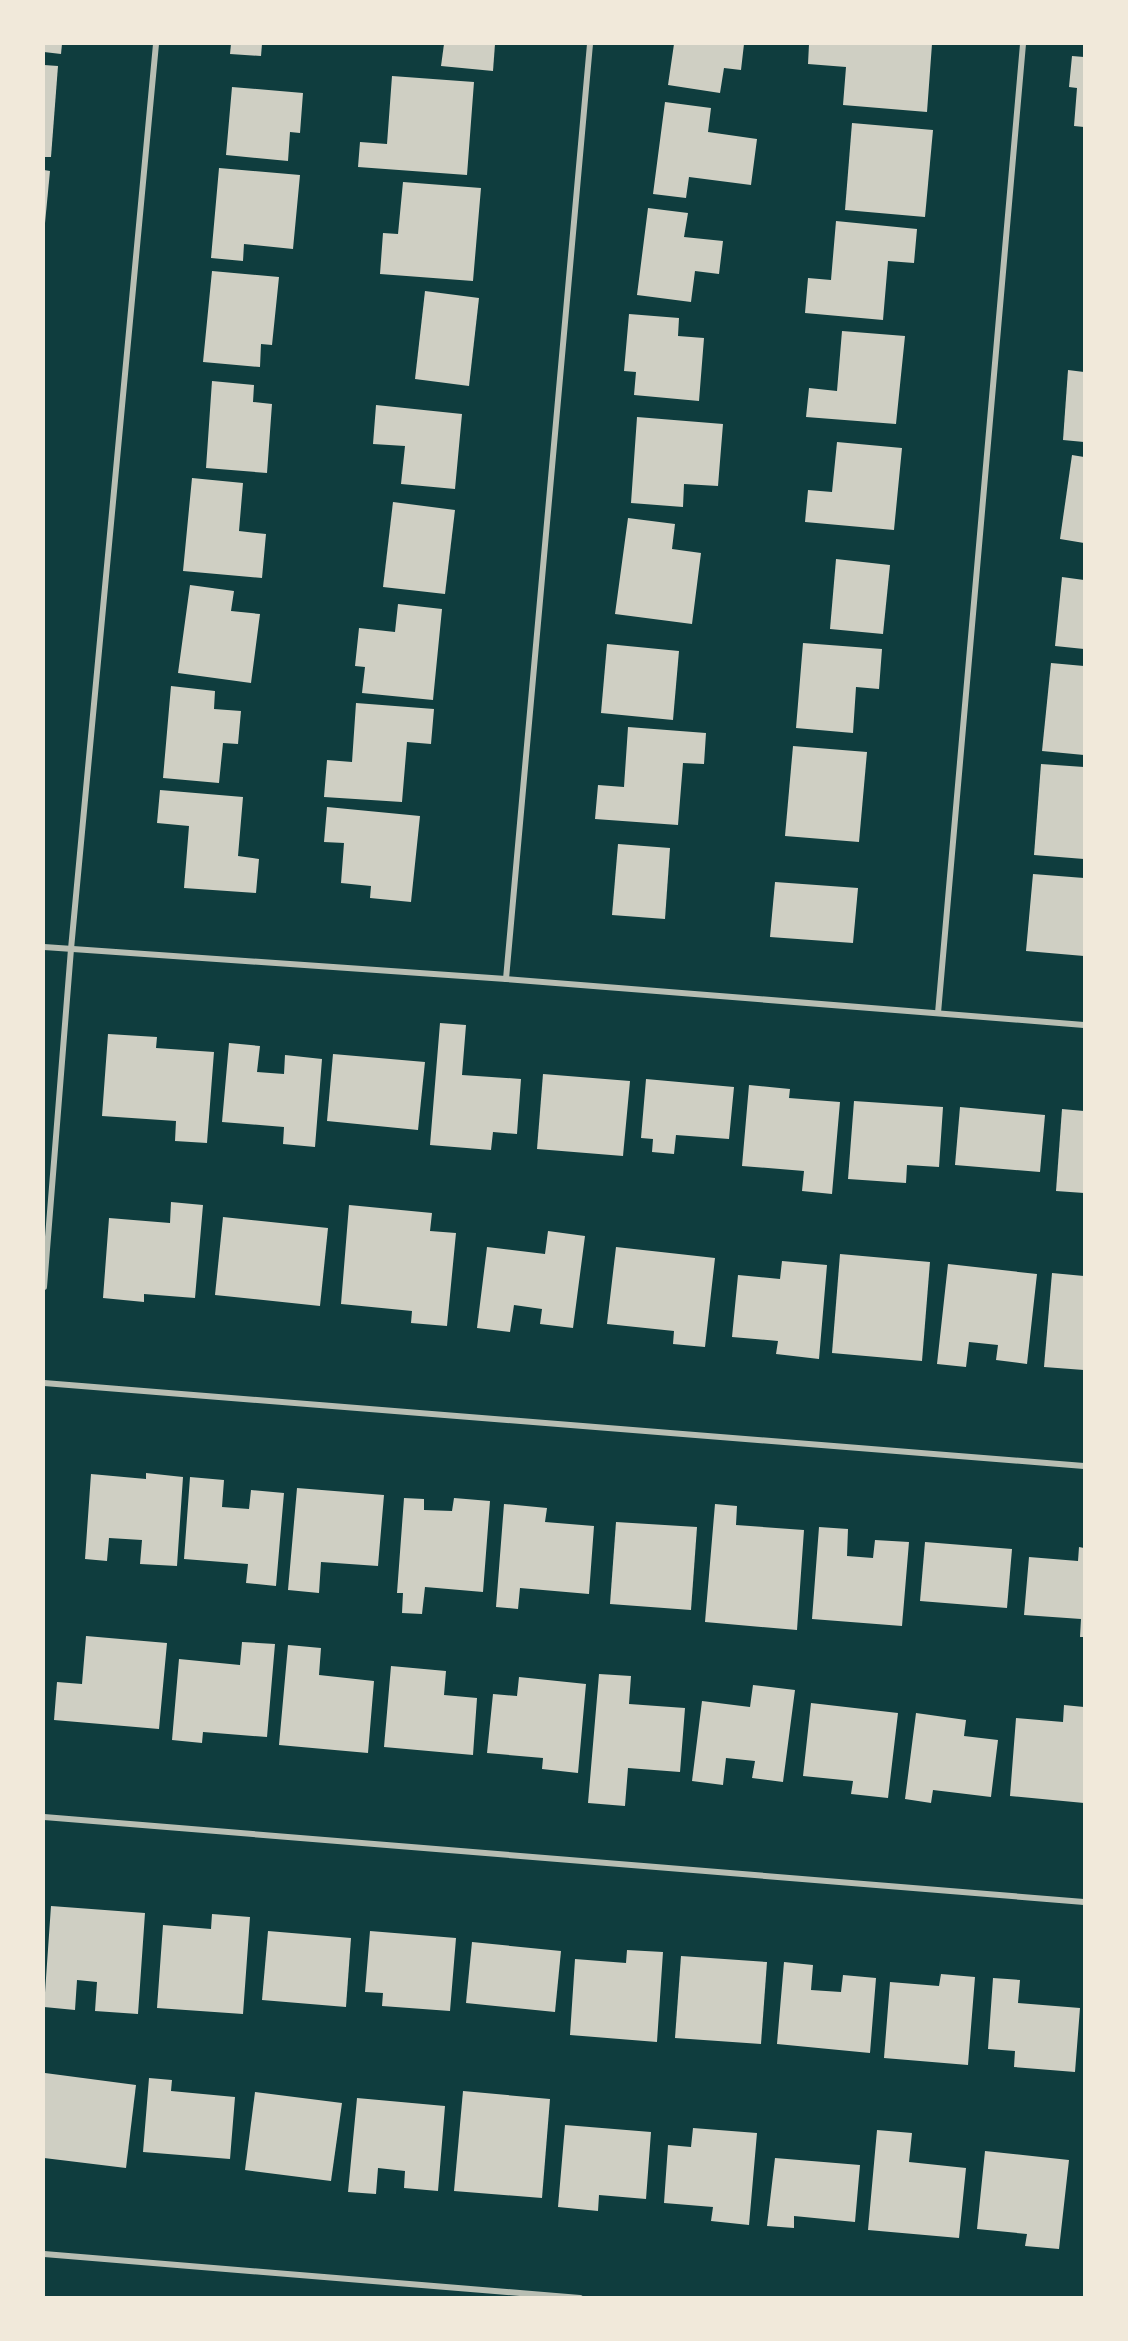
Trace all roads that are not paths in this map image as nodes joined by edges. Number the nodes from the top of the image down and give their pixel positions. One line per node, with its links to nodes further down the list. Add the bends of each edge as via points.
1 (156, 44): 5 (street)
2 (590, 44): 6 (street)
3 (1023, 44): 7 (street)
4 (44, 947): 5 (street)
5 (71, 949): 6 (street); 9 (street)
6 (506, 979): 7 (street)
7 (938, 1013): 8 (street)
8 (1084, 1025)
9 (44, 1287)
10 (44, 1383): 11 (street)
11 (1084, 1466)
12 (44, 1817): 13 (street)
13 (1084, 1902)
14 (44, 2254): 15 (street)
15 (580, 2298)

